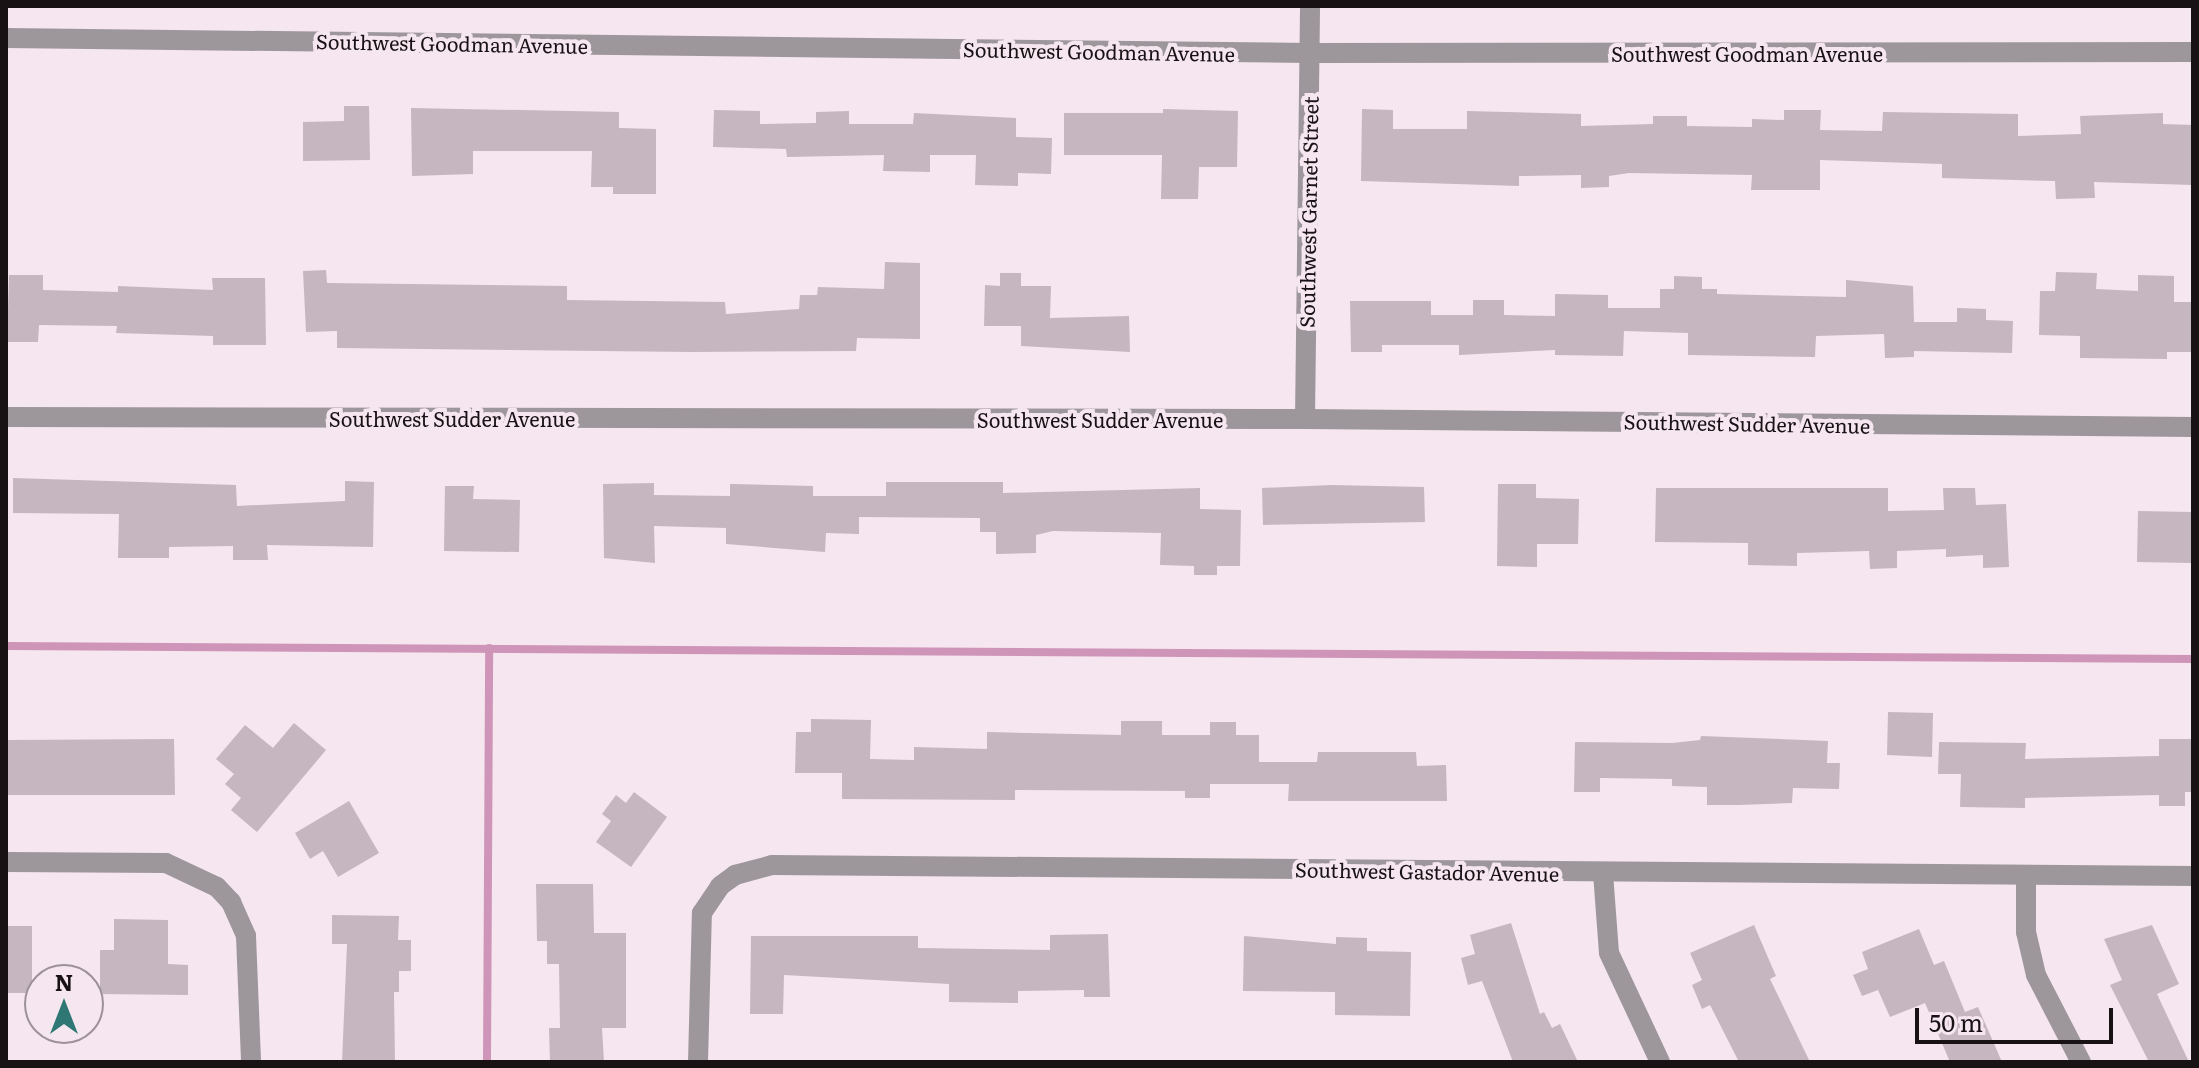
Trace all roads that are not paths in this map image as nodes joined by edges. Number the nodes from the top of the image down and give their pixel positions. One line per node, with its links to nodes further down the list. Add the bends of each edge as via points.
1 (1310, 6): 4 (street, Southwest Garnet Street)
2 (6, 38): 4 (street, Southwest Goodman Avenue)
3 (2193, 52): 4 (street, Southwest Goodman Avenue)
4 (1310, 53): 6 (street, Southwest Garnet Street)
5 (6, 417): 6 (street, Southwest Sudder Avenue)
6 (1305, 419): 7 (street, Southwest Sudder Avenue)
7 (2193, 427)
8 (6, 862): 12 (street, via 166,863 199,875 231,902 250,956)
9 (1603, 873): 10 (street, Southwest Gastador Avenue); 13 (street, Southwest Gastador Avenue, via 772,865 743,872 720,886 702,913); 14 (street, via 1609,953)
10 (2026, 876): 11 (street, Southwest Gastador Avenue); 15 (street, via 2026,932 2036,975)
11 (2193, 876)
12 (251, 1062)
13 (698, 1062)
14 (1660, 1062)
15 (2081, 1062)

